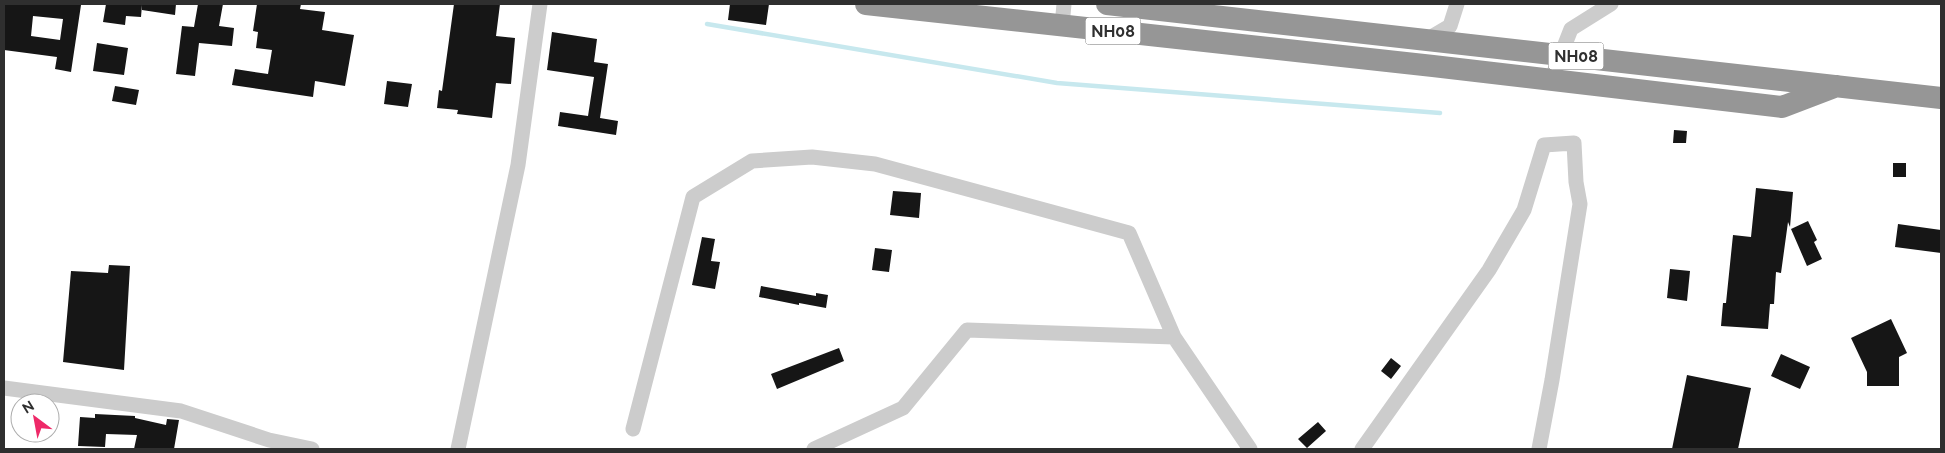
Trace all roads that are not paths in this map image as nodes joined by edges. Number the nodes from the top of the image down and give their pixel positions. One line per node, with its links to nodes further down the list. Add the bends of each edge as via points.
1 (540, 4): 19 (street, via 518,165)
2 (866, 4): 6 (highway, NH08)
3 (1108, 4): 8 (highway, NH08)
4 (1457, 4): 9 (street, via 1450,26)
5 (1611, 4): 10 (street, via 1571,30)
6 (902, 6): 7 (highway, NH08)
7 (1063, 15): 11 (highway, NH08)
8 (1315, 27): 9 (highway, NH08); 11 (highway, NH08)
9 (1428, 39): 10 (highway, NH08)
10 (1561, 54): 12 (street); 13 (highway, NH08)
11 (1360, 58): 12 (highway, NH08)
12 (1551, 80): 13 (highway, NH08, via 1782,107)
13 (1837, 86): 14 (highway, NH08)
14 (1941, 98)
15 (1174, 337): 17 (street, via 1129,233 875,164 812,157 752,161 693,198); 20 (street, via 967,330 903,408); 21 (street)
16 (4, 388): 18 (street, via 181,411 270,440)
17 (633, 429)
18 (312, 449)
19 (458, 449)
20 (814, 449)
21 (1250, 449)
22 (1362, 449): 23 (street, via 1489,270 1524,210 1544,145 1574,143 1580,204)
23 (1540, 449)

